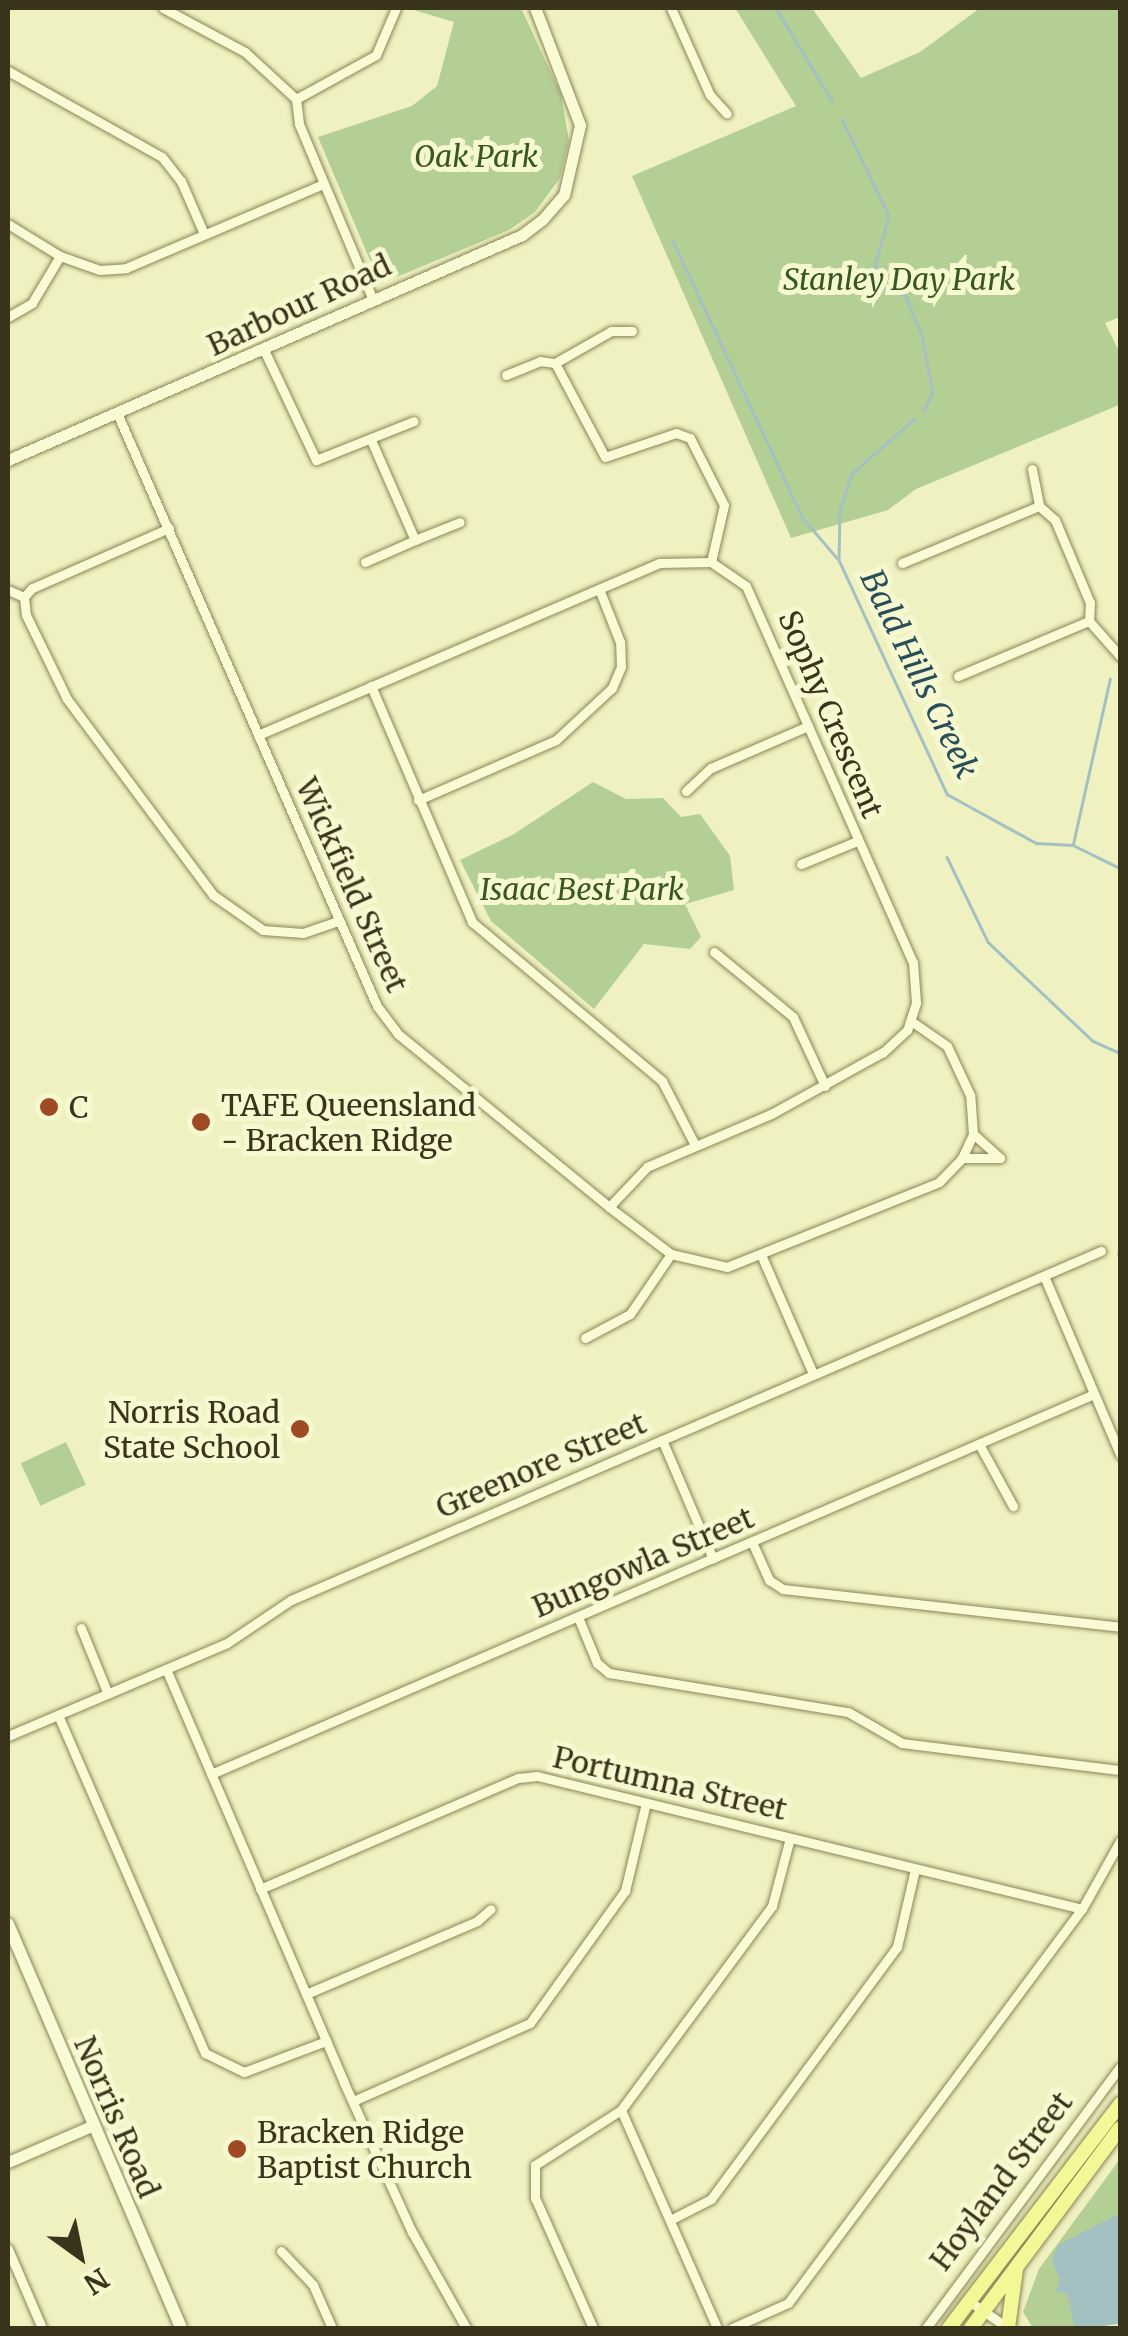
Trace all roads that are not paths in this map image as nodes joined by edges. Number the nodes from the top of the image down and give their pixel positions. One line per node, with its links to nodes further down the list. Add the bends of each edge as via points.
1 (163, 8): 6 (street, via 245,52)
2 (396, 8): 6 (street, via 376,55)
3 (535, 8): 12 (street, Barbour Road, via 576,102 578,158 564,195 527,232)
4 (671, 8): 7 (street, via 710,96)
5 (8, 71): 10 (street, via 162,158 181,180)
6 (296, 99): 8 (street)
7 (728, 114)
8 (322, 184): 10 (street); 12 (street)
9 (8, 224): 11 (street)
10 (204, 234): 11 (street, via 126,268 100,270)
11 (60, 256): 13 (street, via 32,303)
12 (372, 298): 15 (street, Barbour Road)
13 (8, 317)
14 (632, 331): 16 (street, via 611,331)
15 (264, 350): 18 (street, Barbour Road); 20 (street, via 316,460)
16 (555, 363): 17 (street, via 540,361); 28 (street, via 606,458 676,433 696,445 724,505)
17 (506, 374)
18 (117, 413): 21 (street, Barbour Road); 25 (street, Wickfield Street)
19 (414, 421): 20 (street)
20 (371, 440): 26 (street)
21 (8, 460)
22 (1032, 469): 23 (street)
23 (1039, 506): 29 (street); 33 (street, via 1055,520 1090,602)
24 (460, 522): 26 (street)
25 (168, 528): 32 (street); 38 (street, Wickfield Street)
26 (415, 540): 27 (street)
27 (365, 562)
28 (712, 562): 30 (street, via 659,563); 37 (street, Sophy Crescent, via 746,586)
29 (902, 563)
30 (599, 589): 36 (street); 40 (street, via 620,642 621,667 612,688 556,740)
31 (8, 590): 32 (street)
32 (24, 597): 43 (street, via 26,615 67,699 213,896 262,930 304,934)
33 (1088, 621): 34 (street); 35 (street)
34 (1120, 656)
35 (958, 676)
36 (371, 686): 38 (street); 40 (street)
37 (808, 726): 39 (street, via 711,768); 41 (street, Sophy Crescent)
38 (258, 734): 43 (street, Wickfield Street)
39 (686, 791)
40 (418, 800): 48 (street, via 477,928 662,1081)
41 (858, 840): 42 (street); 45 (street, Sophy Crescent, via 913,962)
42 (801, 864)
43 (338, 921): 50 (street, Wickfield Street, via 377,1006 398,1034)
44 (714, 952): 46 (street, via 793,1016)
45 (912, 1021): 46 (street, via 892,1045); 47 (street, Wickfield Street, via 947,1046 970,1096)
46 (826, 1086): 48 (street)
47 (973, 1134): 49 (street, Wickfield Street); 49 (street, Wickfield Street, via 1000,1158)
48 (695, 1145): 50 (street, via 647,1166)
49 (962, 1158): 53 (street, Wickfield Street, via 939,1182)
50 (609, 1208): 52 (street, Wickfield Street)
51 (1101, 1252): 54 (street, Greenore Street)
52 (671, 1254): 53 (street, Wickfield Street, via 726,1267); 55 (street, via 630,1314)
53 (762, 1257): 56 (street)
54 (1044, 1276): 56 (street, Greenore Street); 57 (street)
55 (585, 1338)
56 (813, 1374): 58 (street, Greenore Street)
57 (1094, 1394): 59 (street, Bungowla Street); 60 (street)
58 (662, 1440): 63 (street); 67 (street, Greenore Street, via 291,1600 227,1643)
59 (979, 1444): 61 (street); 62 (street, Bungowla Street)
60 (1120, 1454)
61 (1013, 1506)
62 (752, 1542): 63 (street, Bungowla Street); 66 (street, via 769,1580 784,1589)
63 (713, 1559): 64 (street, Bungowla Street)
64 (578, 1617): 71 (street, via 597,1663 609,1673 848,1712 902,1742); 72 (street, Bungowla Street)
65 (80, 1628): 68 (street)
66 (1120, 1628)
67 (166, 1669): 68 (street, Greenore Street); 72 (street)
68 (108, 1694): 69 (street, Greenore Street)
69 (58, 1715): 70 (street, Greenore Street); 82 (street, via 205,2053 244,2072)
70 (8, 1736)
71 (1120, 1770)
72 (211, 1774): 77 (street)
73 (646, 1803): 74 (street, Portumna Street); 77 (street, Portumna Street, via 518,1778); 84 (street, via 625,1891 530,2023)
74 (790, 1838): 76 (street, Portumna Street); 86 (street, via 772,1906)
75 (1120, 1841): 79 (street)
76 (916, 1868): 79 (street, Portumna Street); 90 (street, via 897,1947 711,2199)
77 (260, 1889): 81 (street)
78 (491, 1909): 81 (street, via 477,1921)
79 (1082, 1909): 104 (street, via 788,2303)
80 (8, 1924): 87 (main road, Norris Road)
81 (306, 1994): 82 (street)
82 (326, 2041): 84 (street)
83 (1120, 2067): 105 (street, Hoyland Street)
84 (353, 2101): 101 (street, via 412,2232)
85 (1120, 2104): 96 (main road, Hoyland Street)
86 (621, 2110): 90 (street); 102 (street, via 545,2154 530,2178)
87 (94, 2125): 89 (street); 99 (main road, Norris Road)
88 (1120, 2128): 93 (main road)
89 (8, 2162)
90 (672, 2219): 103 (street)
91 (8, 2249): 94 (street)
92 (281, 2251): 100 (street, via 313,2285)
93 (1016, 2268): 97 (main road); 108 (main road)
94 (21, 2280): 95 (street); 98 (street)
95 (8, 2286)
96 (970, 2301): 97 (street); 106 (main road, Hoyland Street)
97 (984, 2311): 107 (main road); 108 (street)
98 (42, 2328)
99 (181, 2328)
100 (332, 2328)
101 (466, 2328)
102 (592, 2328)
103 (717, 2328)
104 (732, 2328)
105 (926, 2328)
106 (949, 2328)
107 (971, 2328)
108 (1008, 2328)

